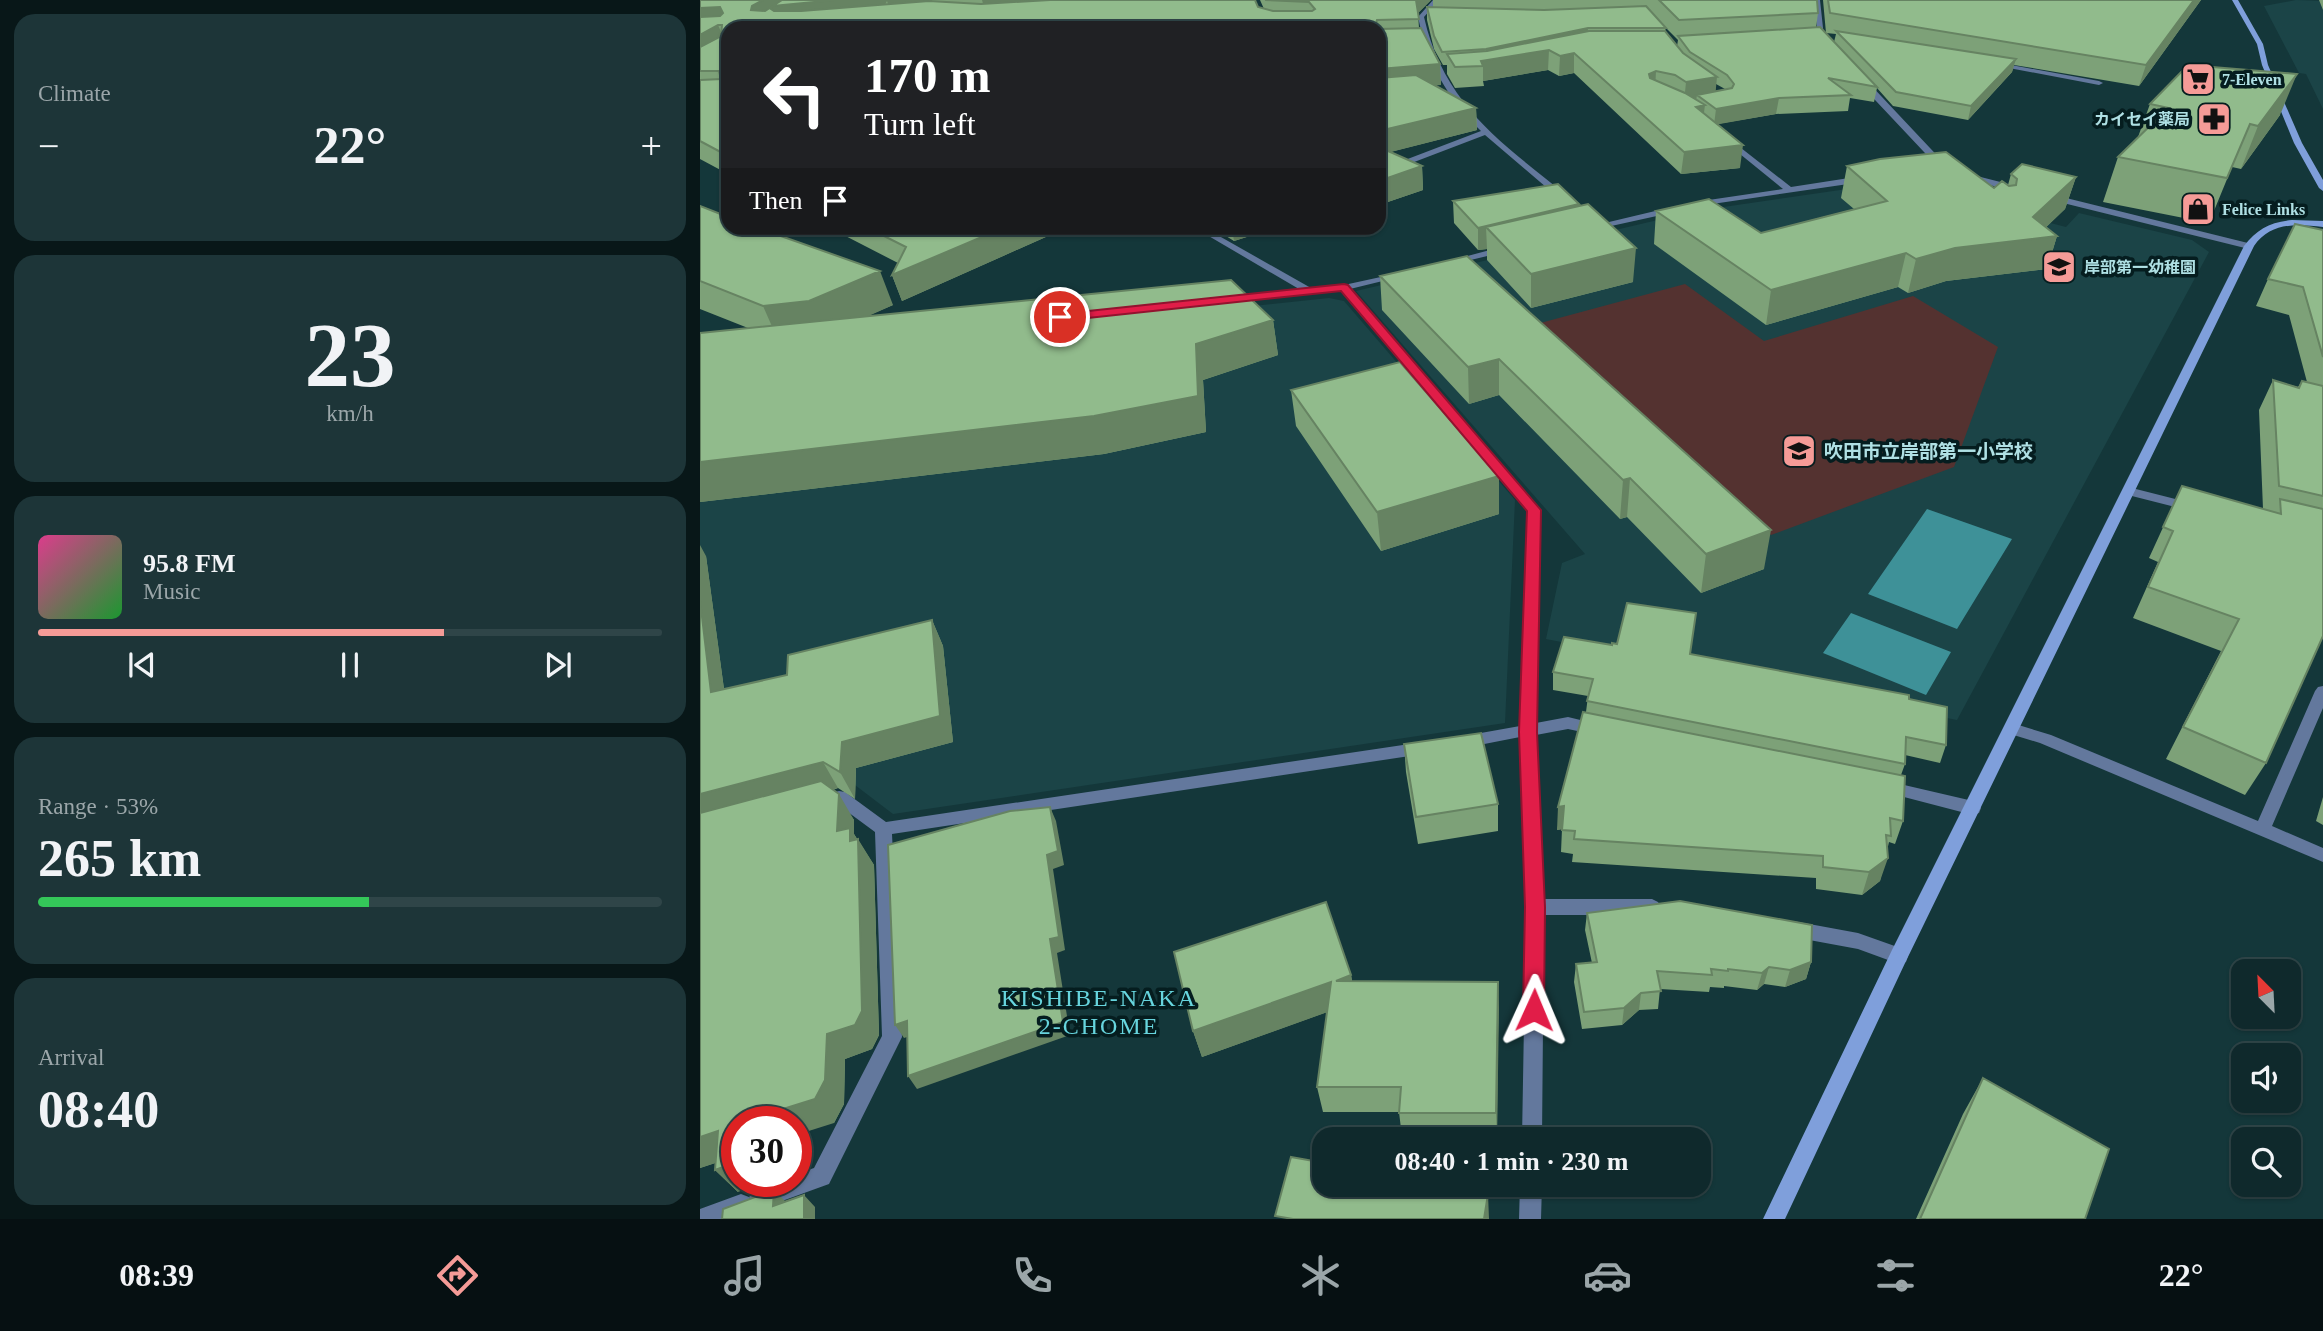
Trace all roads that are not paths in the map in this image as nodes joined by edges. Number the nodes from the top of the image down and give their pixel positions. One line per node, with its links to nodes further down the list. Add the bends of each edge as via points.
1 (1436, 0): 4 (street)
2 (1817, 0): 6 (street)
3 (2235, 0): 27 (street, via 2260,44 2298,143)
4 (1423, 15): 5 (street); 9 (street)
5 (1436, 15)
6 (1821, 37): 7 (street); 8 (street); 11 (street)
7 (1809, 38)
8 (1838, 39)
9 (1427, 43): 10 (street); 15 (street)
10 (1415, 44)
11 (1830, 46)
12 (1981, 62): 17 (street)
13 (2054, 65): 17 (street)
14 (1451, 69): 15 (street)
15 (1439, 70): 19 (street)
16 (1856, 74): 24 (street, via 1948,172)
17 (2047, 74): 18 (street)
18 (2099, 83)
19 (1448, 89): 20 (street); 22 (street)
20 (1434, 90)
21 (1716, 131): 28 (street)
22 (1486, 132): 23 (street, via 1406,162); 31 (street)
23 (1386, 164)
24 (1930, 170)
25 (1878, 177): 28 (street)
26 (1970, 188): 29 (street, via 1960,178)
27 (2323, 188)
28 (1788, 189): 32 (street)
29 (2028, 192)
30 (2041, 195): 40 (street)
31 (1567, 201)
32 (1690, 206)
33 (1677, 209): 36 (street)
34 (1588, 218): 36 (street)
35 (2323, 224): 40 (street, via 2269,226 2256,234)
36 (1598, 226): 37 (street)
37 (1585, 229)
38 (1211, 235): 44 (street)
39 (1518, 246): 41 (street)
40 (2249, 246): 46 (street)
41 (1437, 265)
42 (1411, 272): 43 (street)
43 (1344, 288): 44 (street); 50 (street, via 1534,510)
44 (1309, 292): 45 (street)
45 (1226, 300)
46 (2128, 491): 47 (street); 49 (street)
47 (2206, 510)
48 (2323, 691): 55 (street)
49 (2012, 729): 54 (street); 55 (street)
50 (1528, 732): 51 (street, via 1568,723); 56 (street); 58 (street)
51 (1609, 732)
52 (1866, 783): 54 (street)
53 (814, 804): 56 (street, via 839,797)
54 (1973, 808): 61 (street)
55 (2263, 828): 57 (street)
56 (883, 829): 64 (street, via 892,1037 821,1176)
57 (2323, 855)
58 (1535, 907): 59 (street); 62 (street)
59 (1671, 907)
60 (1778, 927): 61 (street, via 1858,942)
61 (1899, 956): 66 (street)
62 (1532, 1127)
63 (1531, 1197): 65 (street)
64 (703, 1219)
65 (1530, 1219)
66 (1774, 1219)

